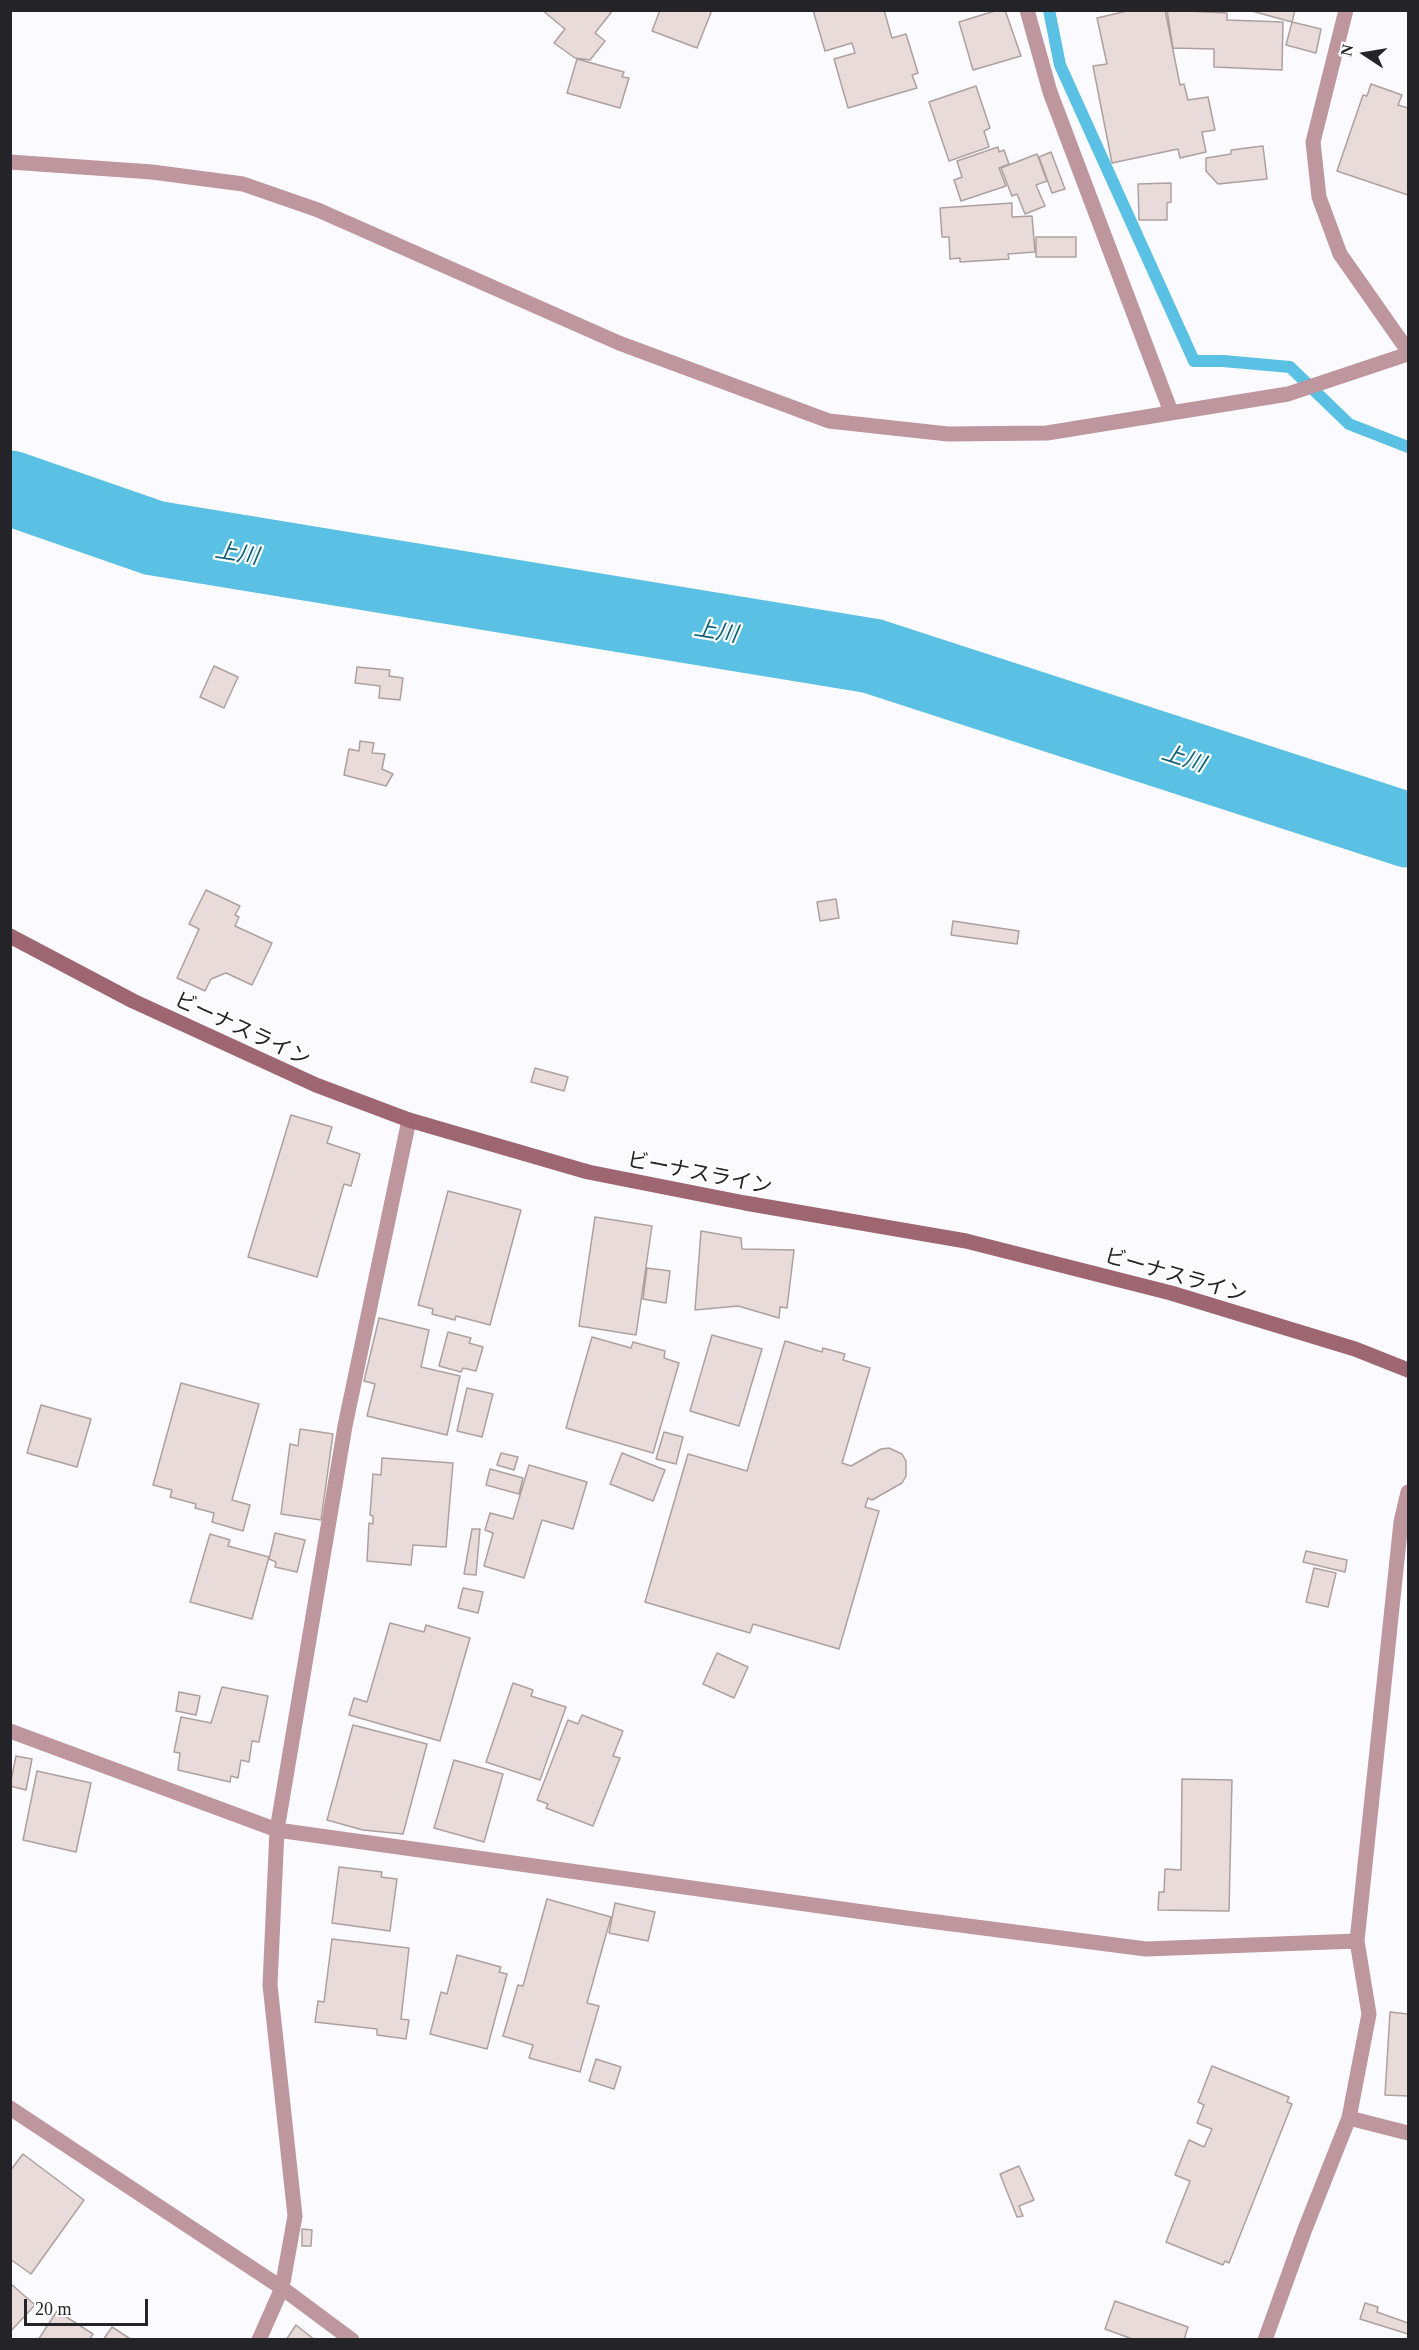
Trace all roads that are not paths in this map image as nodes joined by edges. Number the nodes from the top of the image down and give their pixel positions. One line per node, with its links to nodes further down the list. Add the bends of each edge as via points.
1 (1027, 10): 5 (street, via 1050,92)
2 (1346, 10): 4 (street, via 1313,142 1319,197 1340,254)
3 (10, 162): 5 (street, via 152,172 243,184 318,210 619,343 829,420 948,434 1047,433)
4 (1408, 352): 5 (street, via 1288,394)
5 (1171, 412)
6 (10, 936): 7 (main road, ビーナスライン, via 133,1001 316,1085)
7 (409, 1120): 8 (main road, ビーナスライン, via 588,1172 978,1243 1171,1293 1355,1349); 11 (street, via 345,1426)
8 (1408, 1370)
9 (1408, 1492): 12 (street, via 1401,1522)
10 (10, 1731): 11 (street)
11 (277, 1830): 12 (street, via 1146,1949); 16 (street, via 270,1985 295,2216)
12 (1357, 1941): 14 (street, via 1369,2014)
13 (10, 2108): 16 (street)
14 (1350, 2118): 15 (street); 19 (street)
15 (1408, 2133)
16 (282, 2288): 17 (street); 18 (street)
17 (259, 2340)
18 (352, 2340)
19 (1265, 2340)

